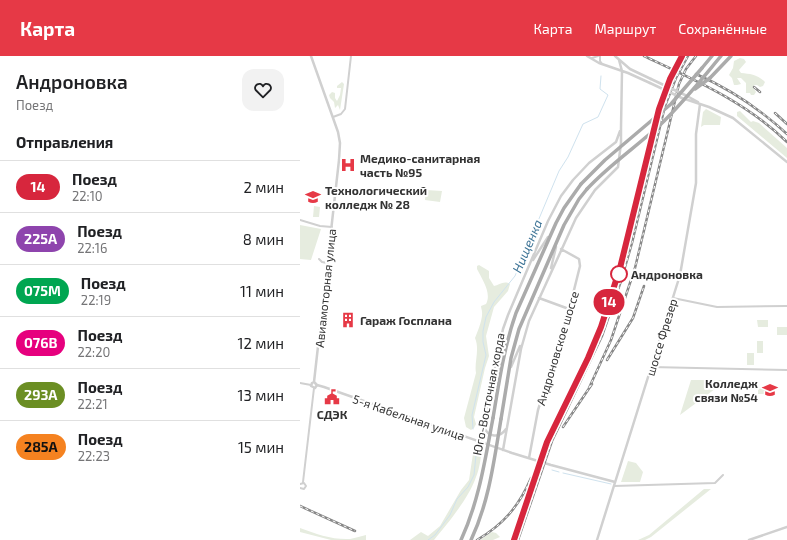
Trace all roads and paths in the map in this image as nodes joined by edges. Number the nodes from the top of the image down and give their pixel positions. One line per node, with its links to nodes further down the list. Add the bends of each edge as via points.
1 (311, 56): 15 (street, Авиамоторная улица)
2 (351, 56): 15 (street, via 345,109)
3 (599, 56): 8 (street); 10 (street)
4 (615, 56): 9 (street)
5 (710, 56): 22 (main road, Юго-Восточная хорда, bridge, via 671,104 581,184 564,208)
6 (721, 56): 13 (main road, Юго-Восточная хорда, bridge)
7 (730, 56): 13 (main road, bridge, via 710,78)
8 (588, 57): 10 (street)
9 (619, 60): 11 (street); 12 (street)
10 (602, 65): 11 (street)
11 (622, 71): 12 (street); 16 (street)
12 (650, 81): 14 (street, bridge)
13 (690, 94): 23 (main road, Юго-Восточная хорда, bridge, via 660,125 610,166 587,189)
14 (700, 104): 19 (street, via 736,120); 30 (street, шоссе Фрезер, via 696,129 696,183 680,275)
15 (333, 117): 21 (street, Авиамоторная улица, via 340,143)
16 (621, 128): 17 (street, via 616,142); 18 (street)
17 (607, 149): 18 (street, via 616,149); 27 (street, via 581,171 561,196)
18 (620, 156): 24 (street, via 616,171 595,190 582,208)
19 (787, 162)
20 (300, 220): 21 (street)
21 (332, 227): 26 (street, Авиамоторная улица)
22 (552, 232): 27 (street); 39 (main road, Юго-Восточная хорда, via 511,327)
23 (558, 238): 28 (street); 37 (main road, Юго-Восточная хорда, via 519,329)
24 (561, 250): 28 (street); 32 (street, Андроновское шоссе, via 579,259 580,263)
25 (319, 258): 26 (street, via 322,262)
26 (327, 262): 38 (street, Авиамоторная улица)
27 (529, 266): 33 (street)
28 (550, 274): 29 (street)
29 (539, 298): 32 (street); 34 (street)
30 (673, 298): 31 (street, via 717,307); 35 (street, шоссе Фрезер)
31 (787, 306)
32 (569, 309): 48 (street, Андроновское шоссе, via 538,410)
33 (502, 333): 39 (street); 44 (street)
34 (524, 338): 37 (street); 45 (street)
35 (651, 367): 36 (street); 52 (street, шоссе Фрезер)
36 (787, 370)
37 (509, 372): 56 (main road, Юго-Восточная хорда, bridge, via 489,489)
38 (314, 382): 41 (street); 42 (street)
39 (499, 382): 55 (main road, Юго-Восточная хорда, bridge, via 481,482 471,518)
40 (300, 383): 41 (street)
41 (311, 385): 43 (street)
42 (317, 385): 43 (street); 46 (street, 5-я Кабельная улица)
43 (314, 388): 50 (street)
44 (484, 422): 45 (street, via 485,430 493,436 503,433); 46 (street)
45 (507, 426): 47 (street)
46 (480, 442): 47 (street, 5-я Кабельная улица)
47 (503, 450): 48 (street, 5-я Кабельная улица)
48 (529, 458): 52 (street, 5-я Кабельная улица)
49 (723, 475): 52 (street, via 715,483)
50 (303, 482): 51 (street); 53 (street, via 306,487)
51 (300, 484)
52 (615, 484): 57 (street, шоссе Фрезер)
53 (300, 488)
54 (787, 527): 58 (street)
55 (461, 540)
56 (471, 540)
57 (597, 540)
58 (749, 540)

